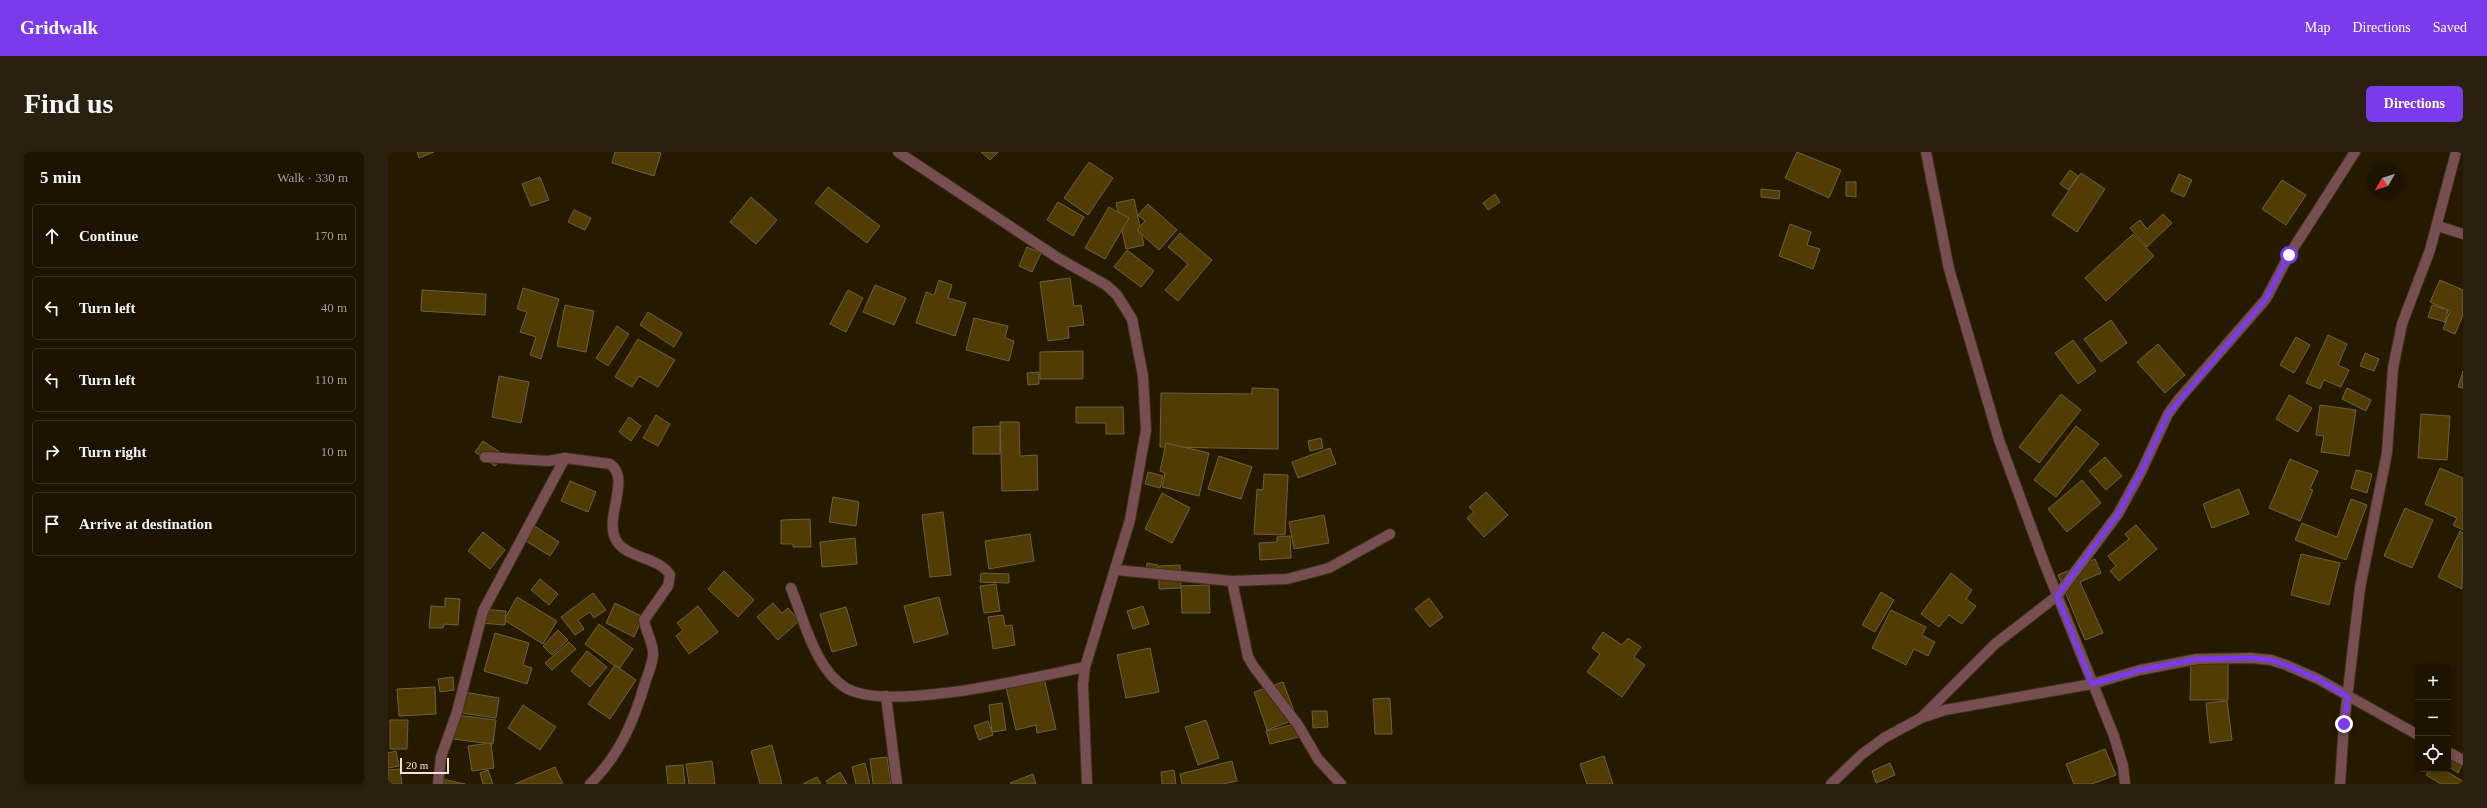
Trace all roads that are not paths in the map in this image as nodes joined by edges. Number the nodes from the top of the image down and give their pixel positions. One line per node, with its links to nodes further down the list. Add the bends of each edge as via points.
1 (898, 152): 10 (street, via 1058,258 1106,285 1117,295 1132,319 1143,376 1146,430 1130,520)
2 (1926, 152): 13 (street, via 1949,269 1994,425)
3 (2355, 152): 13 (street, via 2289,255 2266,299 2168,414 2118,514)
4 (2456, 152): 5 (street)
5 (2438, 226): 6 (street); 17 (street, via 2402,324 2393,368 2387,453 2360,588)
6 (2463, 234)
7 (485, 457): 8 (street, via 548,461)
8 (565, 458): 22 (street, via 483,611 457,712 441,757); 23 (street, via 605,462 614,467 619,484 611,526 615,539 628,550 666,568 670,575 668,586 644,620 653,657 637,711 618,752)
9 (1390, 534): 11 (street, via 1329,568 1304,576)
10 (1116, 570): 11 (street); 14 (street)
11 (1232, 581): 26 (street, via 1248,656 1298,726 1318,760)
12 (791, 588): 16 (street, via 818,655 831,674 846,688)
13 (2057, 596): 15 (street); 18 (street, via 1995,644)
14 (1085, 667): 16 (street, via 971,689 901,697); 25 (street)
15 (2092, 684): 17 (street, via 2140,670 2197,659 2251,658 2286,665 2318,679); 18 (street, via 1946,710); 28 (street, via 2114,736 2123,766)
16 (886, 696): 24 (street)
17 (2348, 697): 19 (street); 29 (street)
18 (1921, 718): 27 (street, via 1884,738)
19 (2415, 733)
20 (2451, 754): 21 (street)
21 (2463, 760)
22 (438, 784)
23 (590, 784)
24 (897, 784)
25 (1087, 784)
26 (1341, 784)
27 (1831, 784)
28 (2125, 784)
29 (2340, 784)

